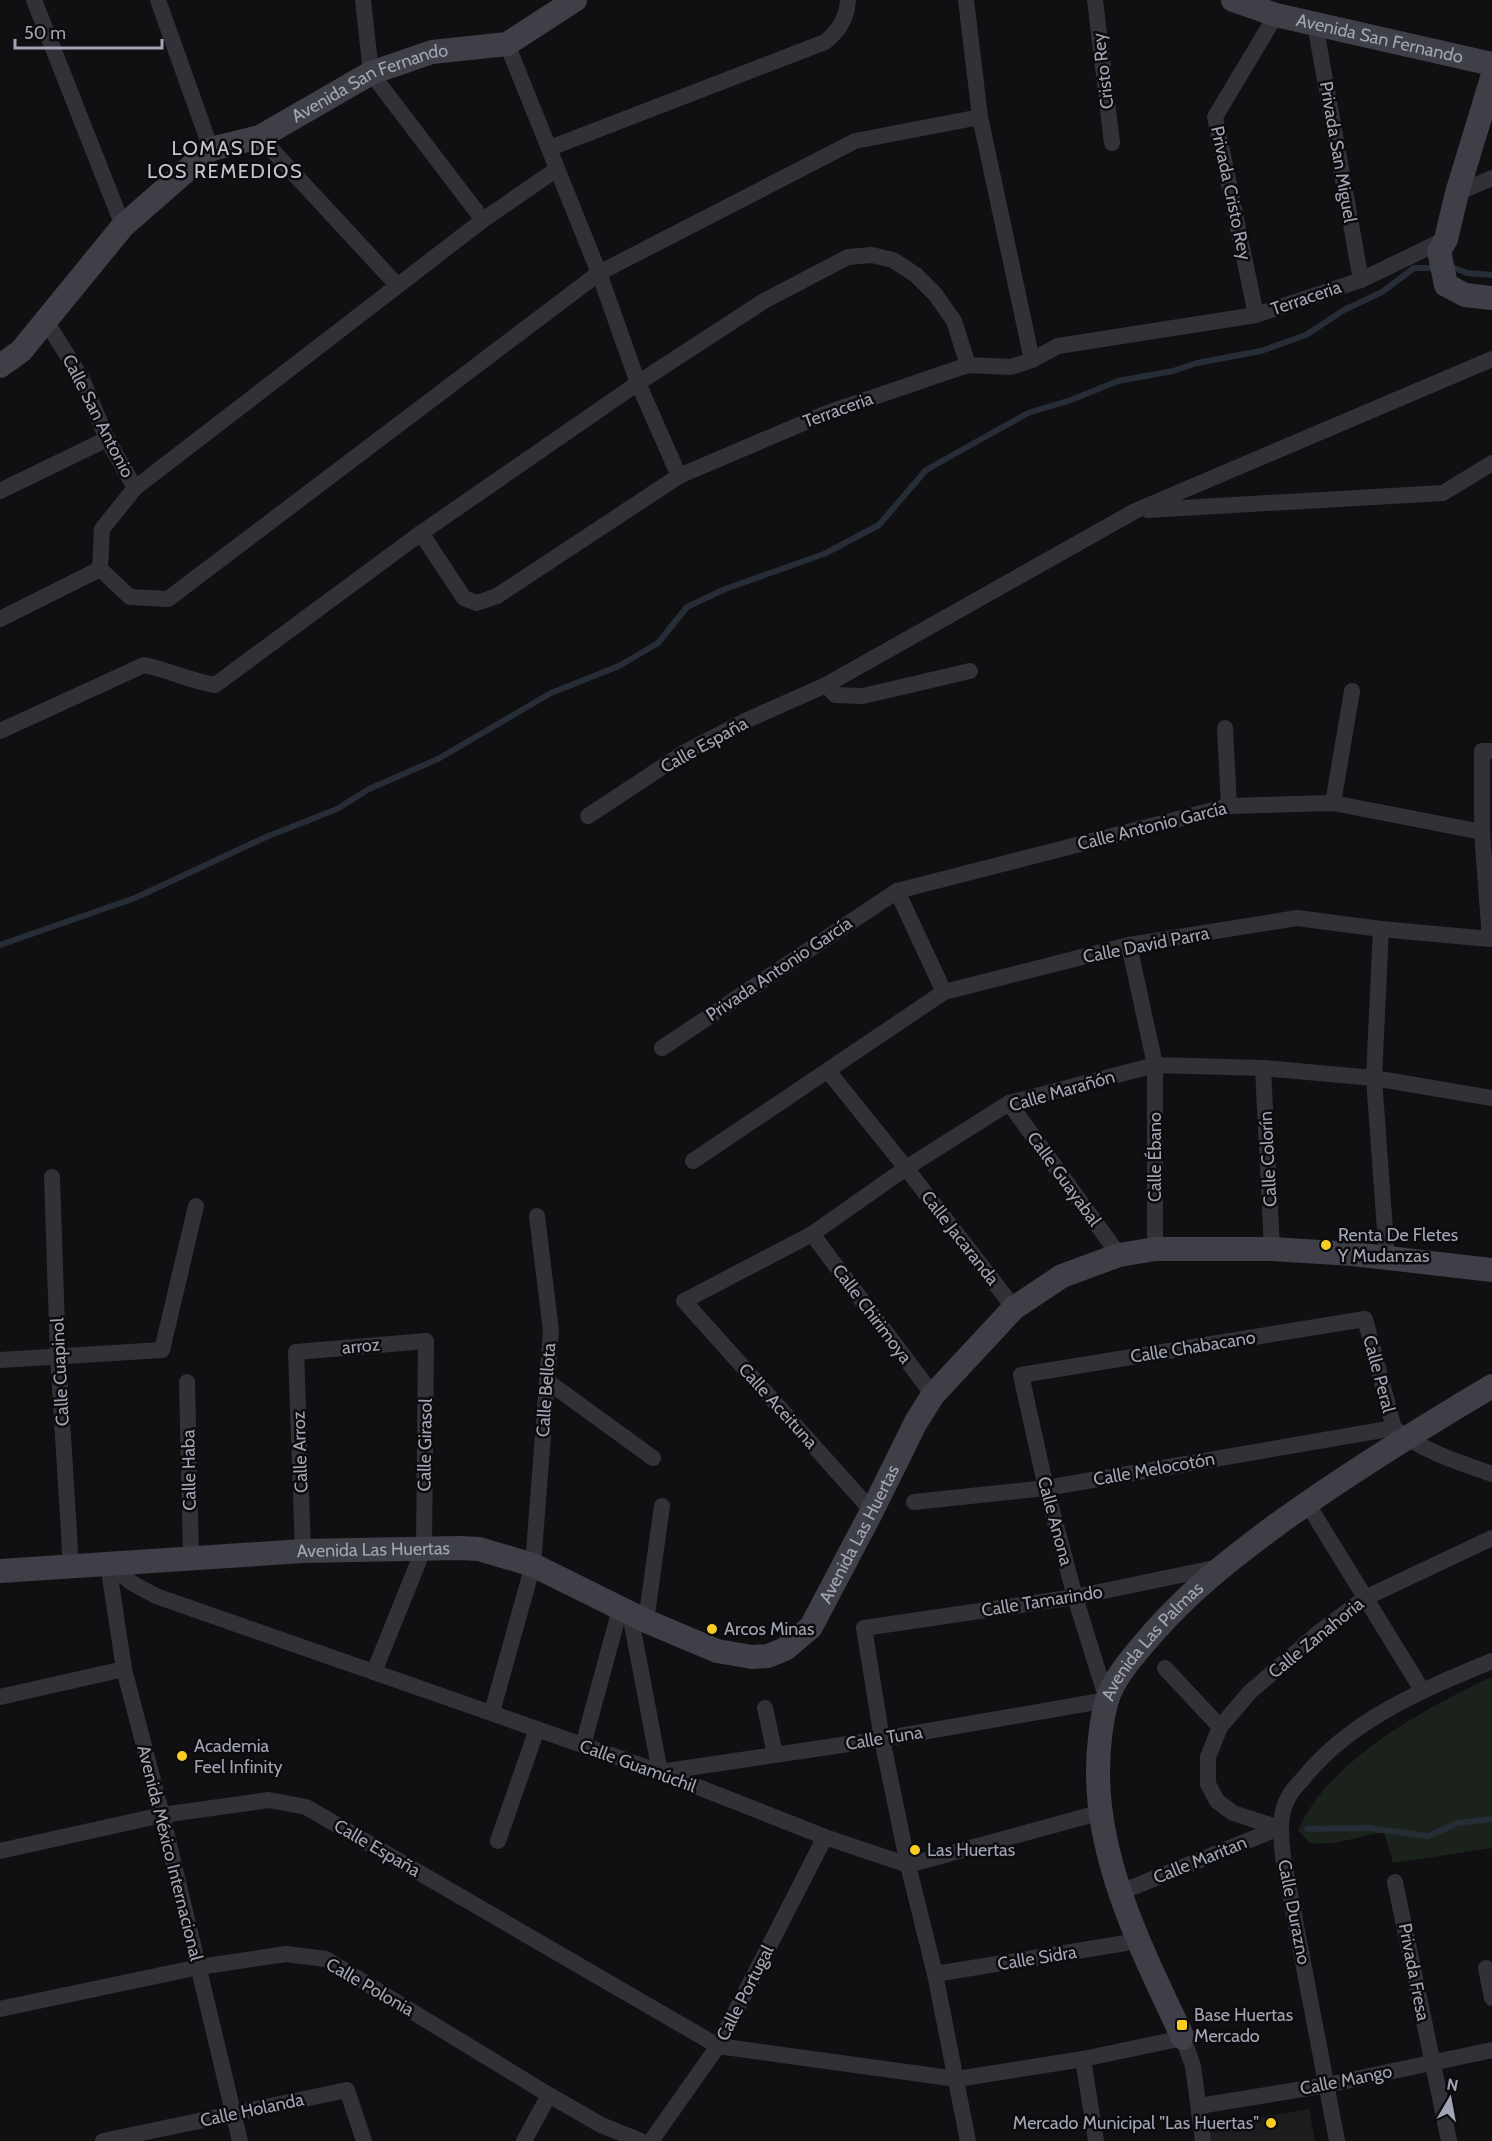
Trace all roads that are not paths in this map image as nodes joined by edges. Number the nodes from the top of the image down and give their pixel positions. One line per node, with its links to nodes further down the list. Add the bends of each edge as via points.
1 (34, 0): 24 (street)
2 (158, 0): 19 (street)
3 (363, 0): 13 (street)
4 (575, 0): 11 (street, Avenida San Fernando)
5 (848, 0): 18 (street, via 843,23 825,42)
6 (966, 0): 15 (street)
7 (1095, 0): 17 (street, Cristo Rey)
8 (1233, 0): 9 (street, Avenida San Fernando)
9 (1276, 15): 10 (street, Avenida San Fernando); 30 (street, Privada Cristo Rey, via 1215,117)
10 (1315, 24): 12 (street, Avenida San Fernando); 27 (street, Privada San Miguel)
11 (507, 44): 13 (street, Avenida San Fernando, via 432,52); 18 (street)
12 (1492, 64)
13 (371, 74): 16 (street, Avenida San Fernando); 23 (street)
14 (1492, 78): 22 (street)
15 (980, 117): 26 (street, via 855,141); 33 (street)
16 (260, 137): 19 (street, Avenida San Fernando); 28 (street)
17 (1112, 143)
18 (550, 148): 20 (street)
19 (211, 149): 24 (street, Avenida San Fernando)
20 (557, 169): 23 (street); 26 (street)
21 (1492, 178): 22 (street)
22 (1457, 193): 25 (street)
23 (483, 220): 28 (street)
24 (123, 226): 31 (street, Avenida San Fernando)
25 (1442, 245): 27 (street, Terraceria); 29 (street, via 1446,285 1465,295)
26 (599, 273): 36 (street); 44 (street, via 168,599 130,597)
27 (1361, 280): 30 (street, Terraceria)
28 (398, 286): 40 (street)
29 (1492, 298)
30 (1256, 315): 33 (street, Terraceria, via 1058,346)
31 (45, 321): 35 (street, Avenida San Fernando, via 21,351); 37 (street, Calle San Antonio, via 82,379)
32 (1492, 359): 42 (street, Calle España)
33 (1032, 360): 34 (street, Terraceria, via 1011,367)
34 (968, 365): 36 (street, via 954,321 935,294 916,274 892,260 872,255 848,257 764,301); 39 (street, Terraceria, via 827,413)
35 (0, 366)
36 (638, 384): 39 (street); 43 (street)
37 (107, 439): 40 (street, Calle San Antonio); 41 (street)
38 (1492, 463): 42 (street, via 1443,493)
39 (679, 476): 43 (street, Terraceria, via 497,596 477,603 464,598)
40 (135, 488): 44 (street, Calle San Antonio, via 102,529)
41 (0, 491)
42 (1135, 511): 47 (street, Calle España)
43 (421, 533): 50 (street, via 215,685 144,664)
44 (100, 568): 45 (street)
45 (0, 619)
46 (970, 671): 47 (street, via 863,696 835,695)
47 (826, 685): 54 (street, Calle España, via 685,752)
48 (1352, 691): 52 (street)
49 (1225, 728): 53 (street)
50 (0, 731)
51 (1487, 751): 55 (street)
52 (1333, 803): 53 (street, Calle Antonio García); 55 (street, Calle Antonio García)
53 (1228, 806): 56 (street, Calle Antonio García)
54 (588, 816)
55 (1482, 832): 57 (street, Calle David Parra, via 1490,939)
56 (897, 891): 59 (street); 60 (street, Privada Antonio García)
57 (1381, 929): 58 (street, Calle David Parra, via 1297,918); 64 (street)
58 (1129, 945): 59 (street, Calle David Parra); 61 (street, Calle Ébano)
59 (944, 992): 63 (street, Calle David Parra)
60 (662, 1048)
61 (1155, 1065): 62 (street, Calle Marañón); 66 (street, Calle Marañón); 73 (street, Calle Ébano)
62 (1263, 1068): 64 (street, Calle Marañón); 74 (street, Calle Colorín)
63 (828, 1071): 67 (street, Calle David Parra); 68 (street, Calle Jacaranda)
64 (1374, 1078): 65 (street, Calle Marañón); 76 (street)
65 (1492, 1098)
66 (1009, 1103): 68 (street, Calle Marañón); 75 (street, Calle Guayabal)
67 (693, 1161)
68 (906, 1168): 72 (street, Calle Marañón); 79 (street, Calle Jacaranda)
69 (52, 1177): 83 (street, Calle Cuapinol)
70 (196, 1206): 83 (street, via 162,1350)
71 (537, 1216): 86 (street, Calle Bellota, via 550,1331)
72 (812, 1234): 78 (street, Calle Marañón); 89 (street, Calle Chirimoya)
73 (1155, 1249): 74 (street, Avenida Las Huertas); 75 (street, Avenida Las Huertas)
74 (1272, 1249): 76 (street, Avenida Las Huertas)
75 (1119, 1255): 79 (street, Avenida Las Huertas, via 1062,1275)
76 (1387, 1258): 77 (street, Avenida Las Huertas)
77 (1492, 1270)
78 (684, 1301): 97 (street, Calle Aceituna)
79 (1014, 1308): 89 (street, Avenida Las Huertas)
80 (1365, 1319): 85 (street, Calle Chabacano); 90 (street, Calle Peral)
81 (426, 1341): 82 (street, arroz); 99 (street, Calle Girasol)
82 (296, 1352): 100 (street, Calle Arroz)
83 (58, 1356): 84 (street); 104 (street, Calle Cuapinol)
84 (0, 1360)
85 (1021, 1376): 93 (street, Calle Anona)
86 (547, 1381): 91 (street); 103 (street, Calle Bellota)
87 (187, 1382): 101 (street, Calle Haba)
88 (1492, 1386): 90 (street, Avenida Las Palmas)
89 (933, 1395): 97 (street, Avenida Las Huertas)
90 (1400, 1433): 92 (street, via 1454,1461); 93 (street, Calle Melocotón); 95 (street, Avenida Las Palmas)
91 (653, 1458)
92 (1492, 1474)
93 (1046, 1488): 94 (street, Calle Melocotón); 107 (street, Calle Anona)
94 (914, 1502)
95 (1306, 1503): 105 (street, Avenida Las Palmas); 108 (street)
96 (662, 1506): 109 (street)
97 (872, 1511): 109 (street, Avenida Las Huertas, via 811,1627 785,1649 752,1657 717,1651)
98 (1492, 1538): 108 (street, Calle Zanahoria)
99 (424, 1548): 100 (street, Avenida Las Huertas); 103 (street, Avenida Las Huertas, via 479,1549); 113 (street)
100 (303, 1551): 101 (street, Avenida Las Huertas)
101 (191, 1558): 102 (street, Avenida Las Huertas)
102 (108, 1564): 104 (street, Avenida Las Huertas); 112 (street, Avenida México Internacional); 113 (street, Calle Guamúchil, via 156,1596)
103 (533, 1565): 109 (street, Avenida Las Huertas); 118 (street, Calle Bellota)
104 (71, 1566): 106 (street, Avenida Las Huertas)
105 (1220, 1567): 107 (street, Calle Tamarindo); 116 (street, Avenida Las Palmas, via 1178,1605 1140,1649)
106 (0, 1571)
107 (1075, 1597): 116 (street, Calle Anona); 121 (street, Calle Tamarindo, via 864,1628)
108 (1365, 1598): 114 (street); 119 (street, Calle Zanahoria, via 1251,1692)
109 (632, 1615): 122 (street); 124 (street)
110 (1492, 1661): 114 (street)
111 (1165, 1668): 119 (street)
112 (124, 1669): 115 (street); 126 (street, Avenida México Internacional)
113 (374, 1672): 118 (street, Calle Guamúchil)
114 (1422, 1690): 127 (street, via 1372,1719 1313,1766 1287,1799)
115 (0, 1698)
116 (1107, 1700): 121 (street, Calle Tuna); 125 (street, Avenida Las Palmas, via 1098,1772)
117 (765, 1708): 123 (street)
118 (492, 1712): 120 (street, Calle Guamúchil)
119 (1220, 1727): 127 (street, via 1208,1757 1208,1784 1217,1800 1233,1813)
120 (537, 1729): 122 (street, Calle Guamúchil); 129 (street)
121 (882, 1739): 123 (street, Calle Tuna); 131 (street)
122 (583, 1745): 124 (street, Calle Guamúchil)
123 (775, 1754): 124 (street, Calle Tuna)
124 (660, 1772): 128 (street, Calle Guamúchil)
125 (1102, 1812): 131 (street); 133 (street, Avenida Las Palmas, via 1107,1849)
126 (162, 1815): 130 (street, Calle España); 135 (street, Avenida México Internacional); 141 (street, Calle España, via 269,1800 306,1807)
127 (1280, 1828): 133 (street, Calle Maritan); 146 (street, Calle Durazno)
128 (825, 1837): 131 (street, Calle Guamúchil); 141 (street, Calle Portugal)
129 (498, 1841)
130 (0, 1851)
131 (908, 1865): 137 (street)
132 (1395, 1882): 144 (street, Privada Fresa)
133 (1121, 1892): 134 (street, Avenida Las Palmas)
134 (1138, 1941): 137 (street, Calle Sidra); 140 (street, Avenida Las Palmas)
135 (199, 1967): 139 (street, Calle Polonia); 147 (street, Calle Polonia, via 286,1954 326,1959); 149 (street, Avenida México Internacional)
136 (1486, 1968): 138 (street)
137 (935, 1974): 145 (street)
138 (1492, 1998)
139 (0, 2009)
140 (1183, 2038): 143 (street); 148 (street, via 1193,2066)
141 (718, 2046): 145 (street); 155 (street, Calle Portugal)
142 (1492, 2050): 144 (street, Calle Mango)
143 (1083, 2059): 145 (street); 157 (street)
144 (1432, 2062): 146 (street, Calle Mango); 160 (street, Privada Fresa)
145 (957, 2079): 156 (street)
146 (1327, 2085): 148 (street, Calle Mango); 159 (street, Calle Durazno)
147 (549, 2095): 153 (street); 154 (street, Calle Polonia)
148 (1199, 2106): 158 (street)
149 (235, 2114): 150 (street, Calle Holanda); 151 (street, Avenida México Internacional); 152 (street, Calle Holanda, via 347,2090)
150 (103, 2141)
151 (240, 2141)
152 (364, 2141)
153 (524, 2141)
154 (640, 2141)
155 (651, 2141)
156 (968, 2141)
157 (1096, 2141)
158 (1203, 2141)
159 (1337, 2141)
160 (1449, 2141)

